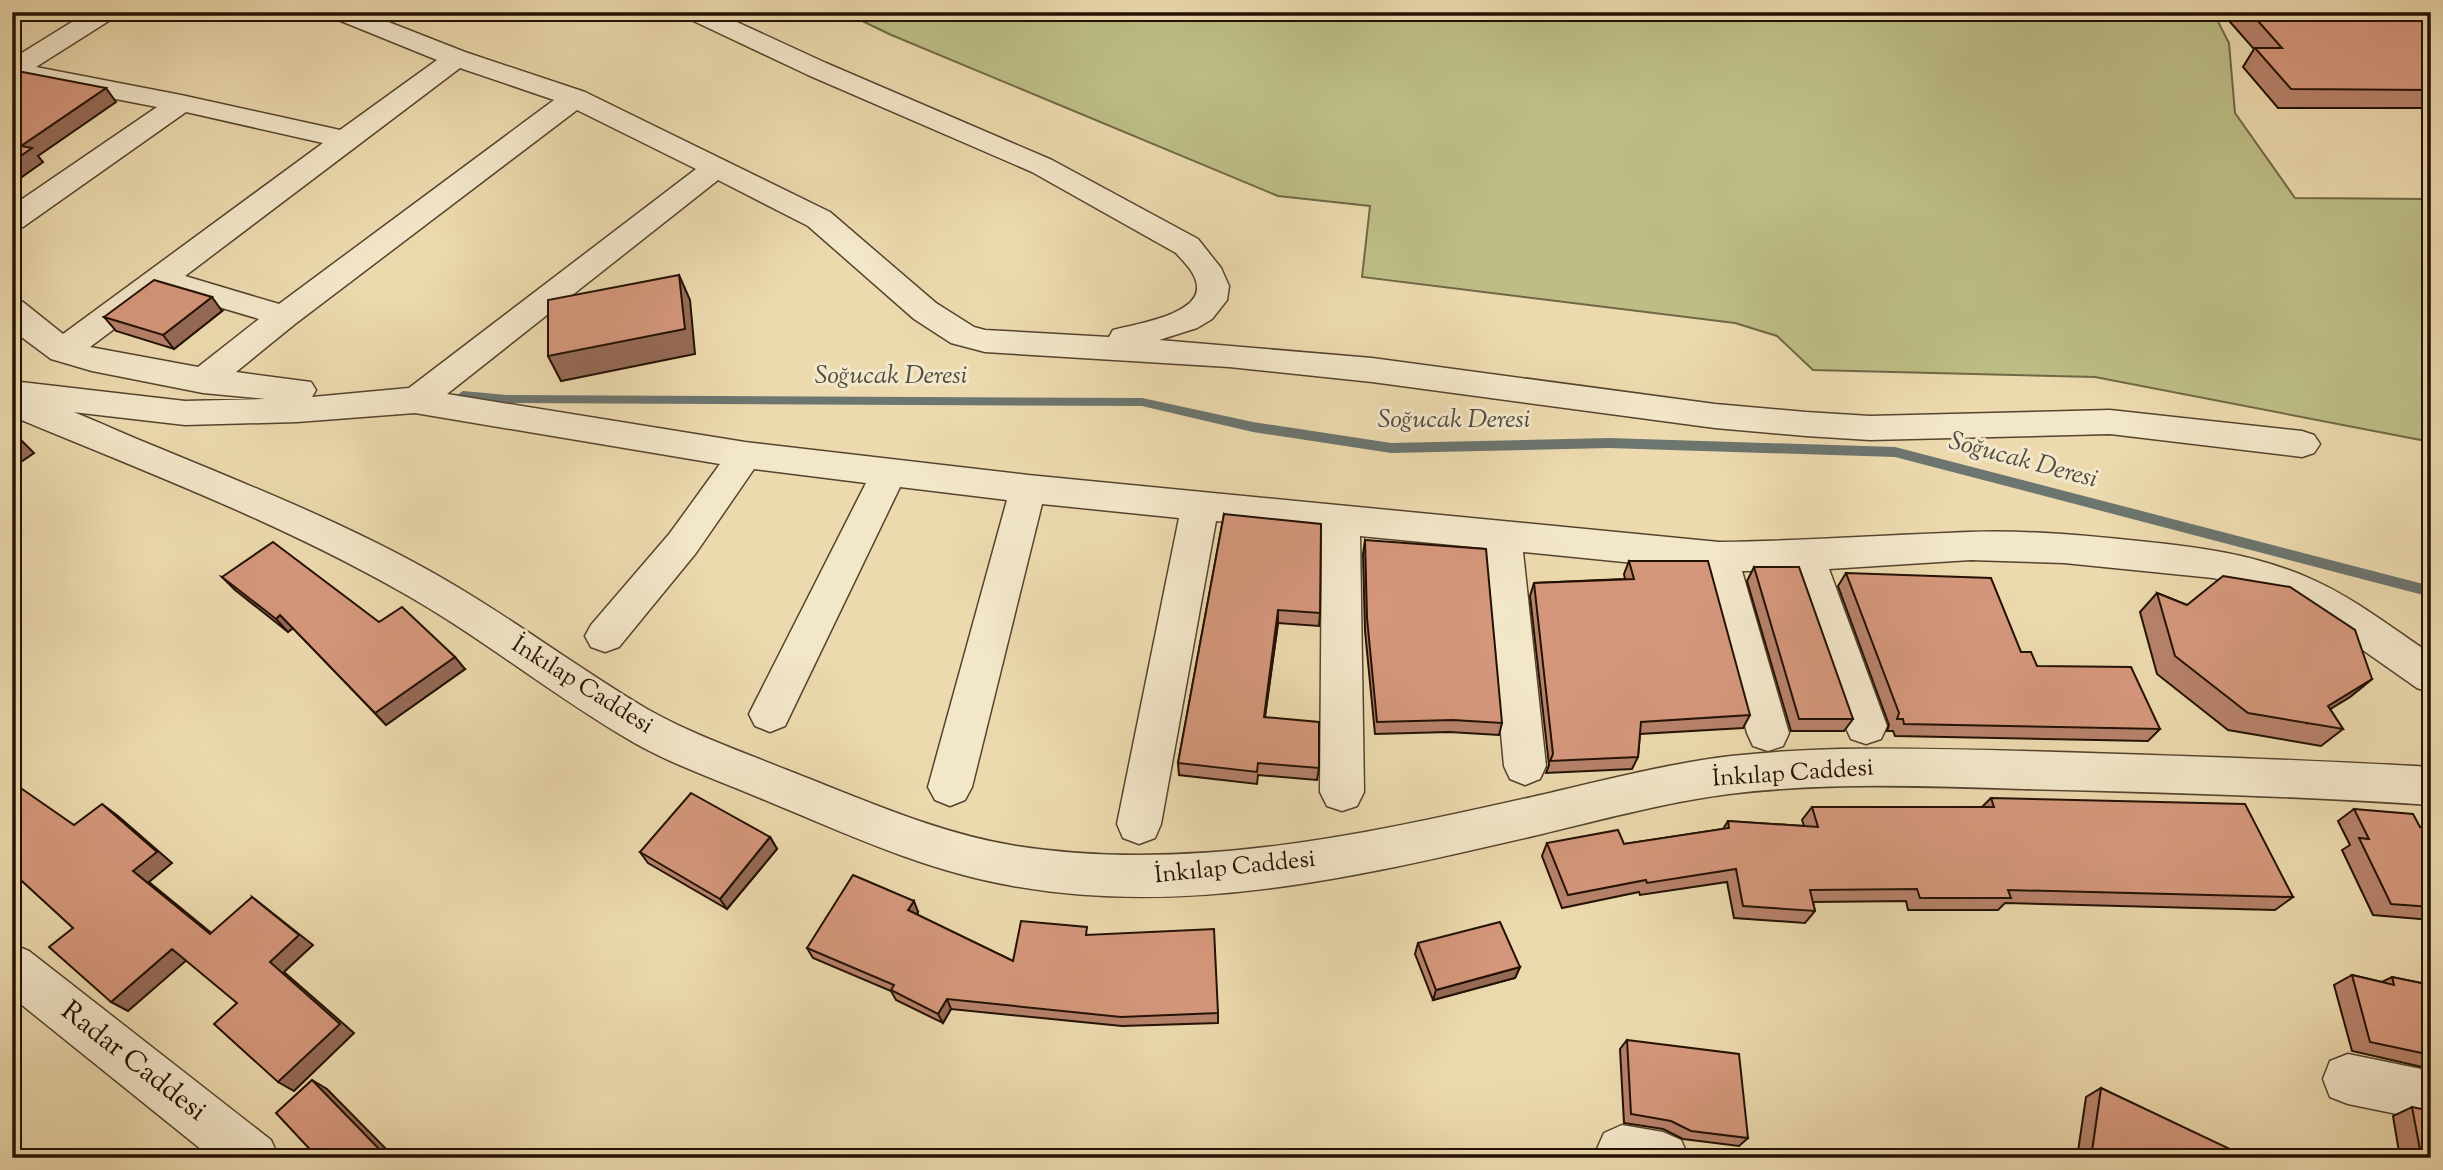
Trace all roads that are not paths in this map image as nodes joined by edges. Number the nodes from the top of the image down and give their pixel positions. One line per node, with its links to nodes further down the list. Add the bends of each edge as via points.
1 (106, 12): 5 (street)
2 (340, 12): 4 (street)
3 (694, 12): 14 (street, via 1042,166 1187,246 1204,263 1213,278 1213,295 1192,319)
4 (456, 58): 6 (street); 8 (street)
5 (12, 71): 7 (street)
6 (575, 98): 9 (street); 13 (street)
7 (181, 103): 8 (street); 10 (street)
8 (345, 140): 11 (street)
9 (714, 169): 14 (street, via 819,219 925,311 963,335 1006,344); 18 (street)
10 (12, 220)
11 (160, 279): 13 (street); 15 (street)
12 (12, 310): 15 (street)
13 (284, 316): 16 (street)
14 (1089, 346): 20 (street, via 1372,370 1806,424 1870,428 2110,422)
15 (63, 351): 16 (street, via 129,370)
16 (203, 381): 18 (street)
17 (12, 393): 18 (street, via 185,413)
18 (415, 401): 21 (street)
19 (12, 402): 35 (street, İnkılap Caddesi, via 303,526 412,579 641,726 879,827 972,858 1017,867 1127,878 1246,870 1410,844 1727,775 1809,768 2108,772)
20 (2302, 444)
21 (746, 455): 22 (street); 29 (street, via 683,543)
22 (889, 472): 23 (street); 31 (street)
23 (1028, 489): 24 (street); 36 (street)
24 (1200, 507): 25 (street); 38 (street)
25 (1341, 518): 26 (street); 37 (street)
26 (1502, 535): 28 (street); 34 (street)
27 (1805, 556): 28 (street); 30 (street, via 2064,548 2213,563 2297,589); 32 (street)
28 (1719, 557): 33 (street)
29 (605, 636)
30 (2431, 676)
31 (770, 714)
32 (1866, 726)
33 (1768, 733)
34 (1525, 766)
35 (2431, 786)
36 (950, 787)
37 (1342, 792)
38 (1139, 824)
39 (12, 967): 42 (street, Radar Caddesi)
40 (2348, 1079): 41 (street)
41 (2431, 1096)
42 (253, 1158)

